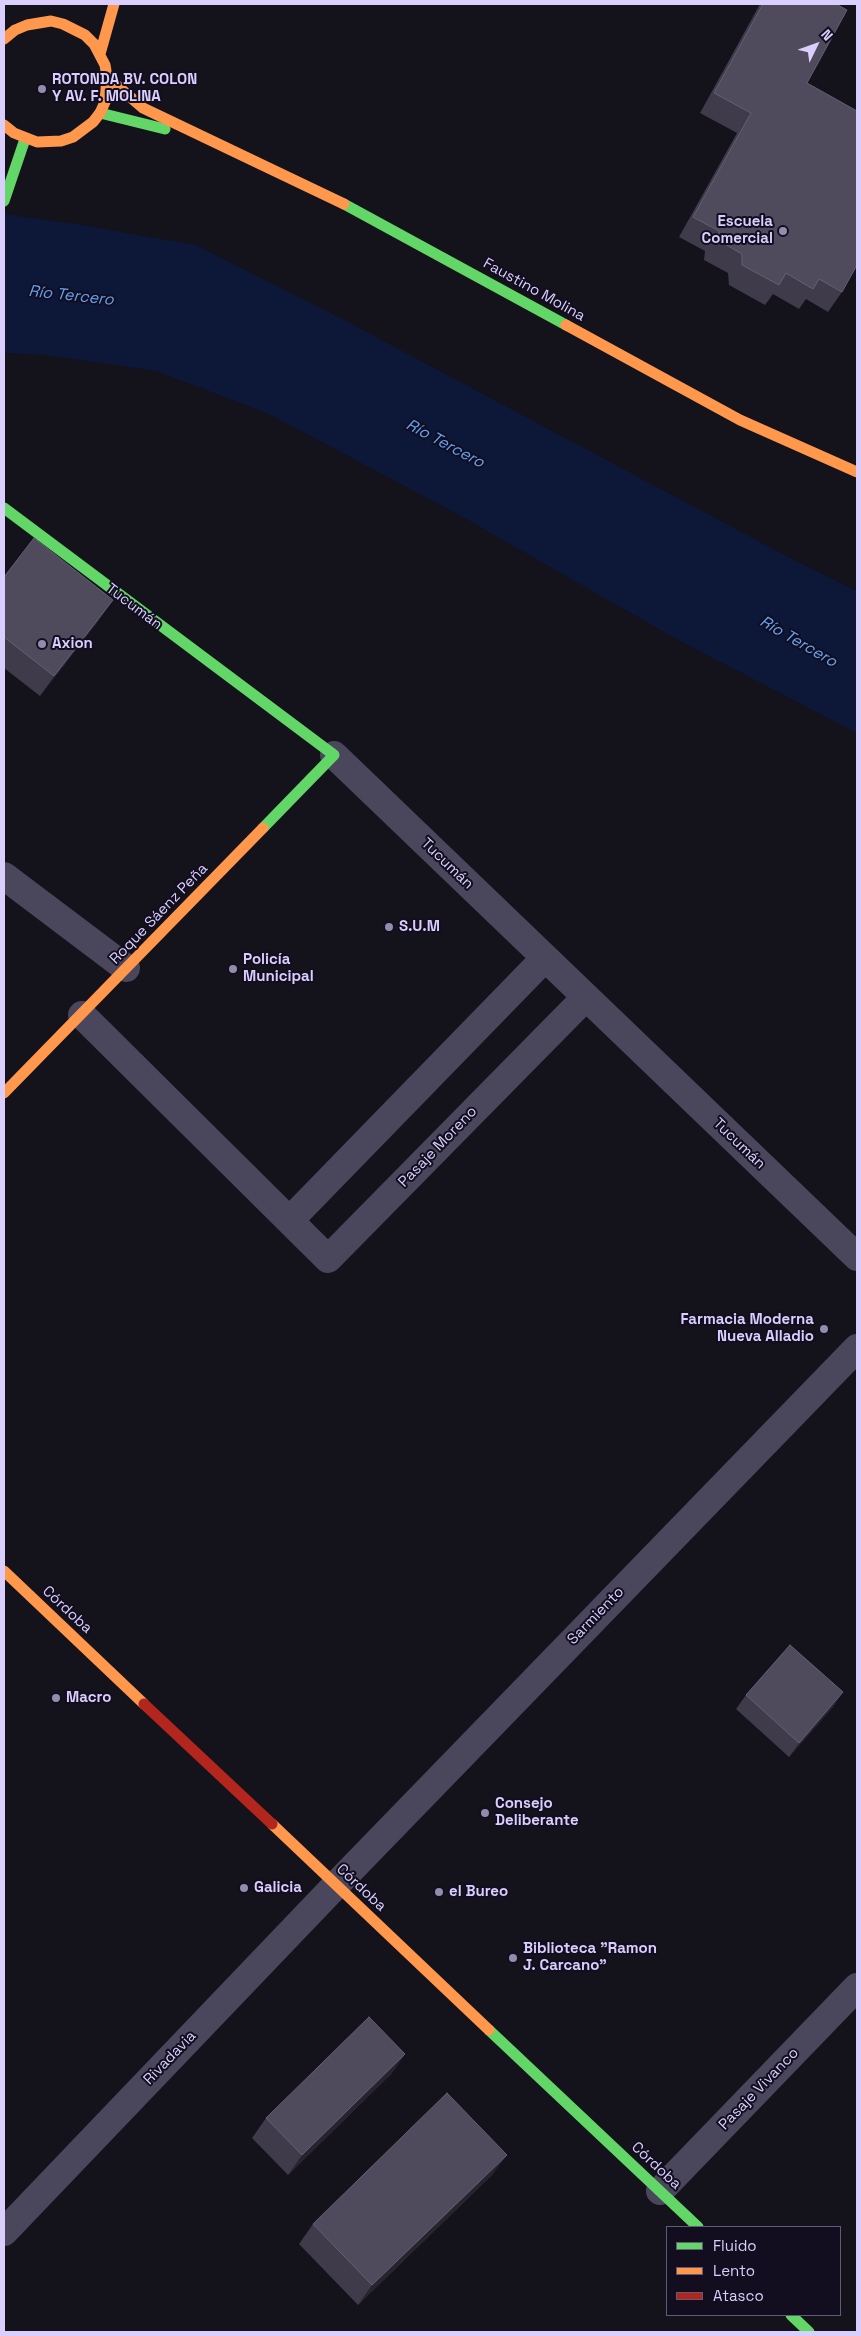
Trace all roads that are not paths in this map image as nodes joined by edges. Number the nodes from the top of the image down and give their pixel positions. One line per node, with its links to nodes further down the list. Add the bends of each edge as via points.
1 (114, 4): 5 (street)
2 (63, 10): 3 (street)
3 (51, 21): 4 (street, via 27,25); 5 (street, via 75,28)
4 (4, 38)
5 (100, 54): 6 (street)
6 (107, 77): 7 (street, via 105,102); 9 (street, Faustino Molina, via 143,108)
7 (100, 112): 9 (street, Faustino Molina); 10 (street, via 93,122 73,137 49,143)
8 (4, 125): 10 (street)
9 (196, 135): 12 (street, Faustino Molina, via 352,208 740,420)
10 (25, 139): 11 (street)
11 (4, 201)
12 (857, 472)
13 (4, 508): 14 (street, Tucumán)
14 (334, 755): 16 (street, Tucumán); 17 (street, Roque Sáenz Peña)
15 (4, 876): 17 (street)
16 (545, 958): 18 (street, Tucumán); 21 (street)
17 (126, 968): 19 (street, Roque Sáenz Peña)
18 (586, 997): 21 (street, Pasaje Moreno, via 328,1259); 22 (street, Tucumán)
19 (82, 1015): 20 (street, Roque Sáenz Peña); 21 (street, Pasaje Moreno)
20 (4, 1093)
21 (290, 1220)
22 (857, 1257)
23 (857, 1348): 25 (street, Sarmiento)
24 (4, 1571): 25 (street, Córdoba)
25 (336, 1885): 27 (street, Córdoba); 29 (street, Rivadavia)
26 (857, 1987): 27 (street, Pasaje Vivanco)
27 (660, 2191): 28 (street, Córdoba)
28 (697, 2226)
29 (4, 2232)
30 (792, 2316): 31 (street)
31 (809, 2332)

